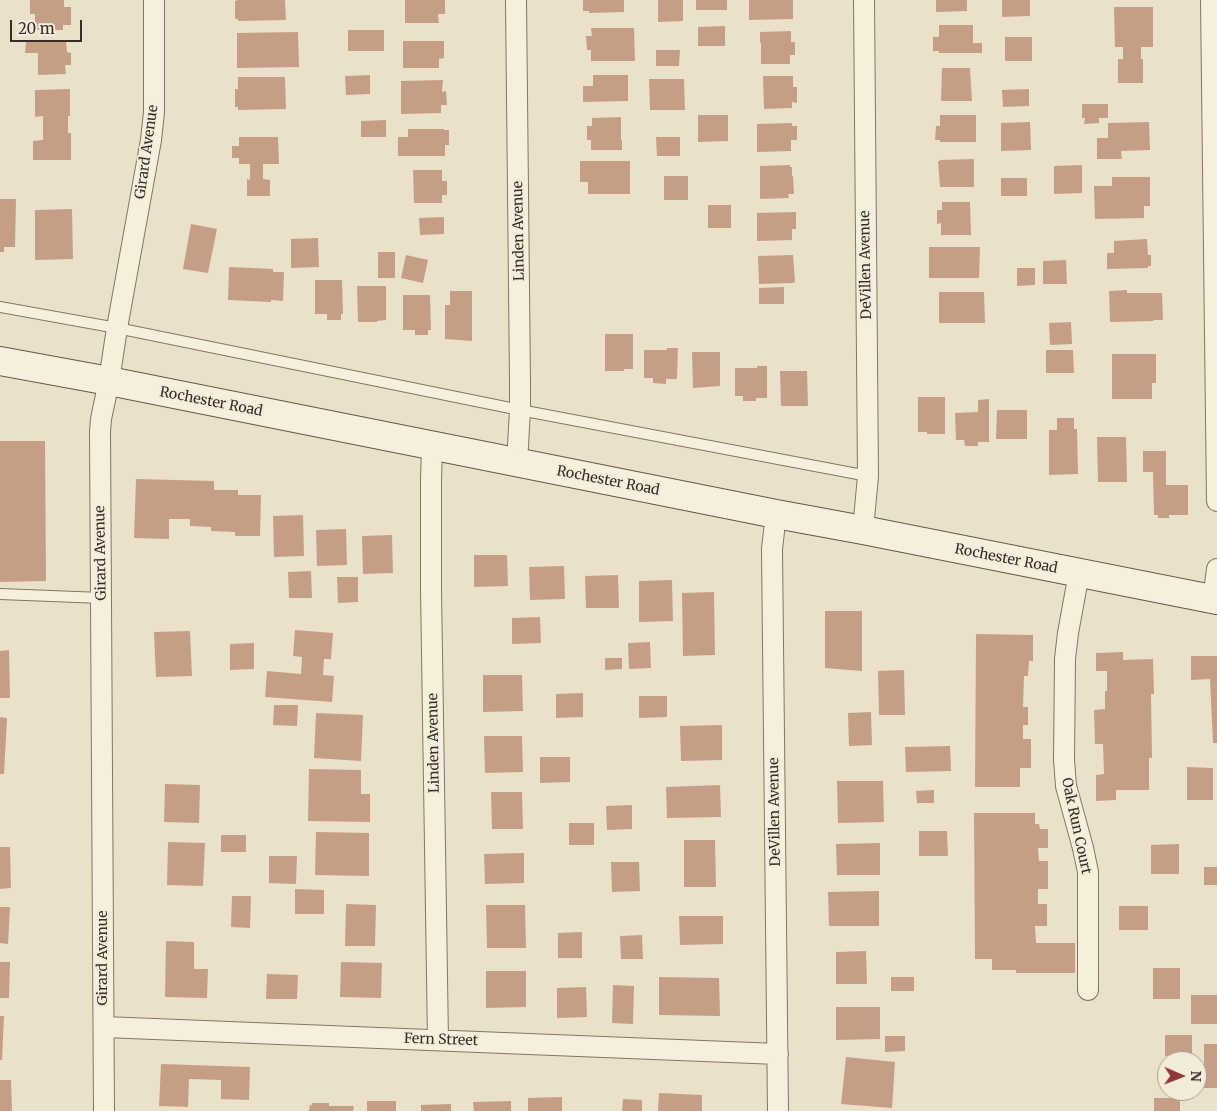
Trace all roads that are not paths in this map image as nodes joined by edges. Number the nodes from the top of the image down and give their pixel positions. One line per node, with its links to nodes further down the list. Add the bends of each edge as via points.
1 (154, 0): 6 (street, Girard Avenue, via 154,112)
2 (516, 0): 9 (street, Linden Avenue)
3 (864, 0): 12 (street, DeVillen Avenue)
4 (1211, 0): 13 (street)
5 (0, 306): 6 (lane)
6 (117, 328): 8 (street, Girard Avenue); 9 (lane)
7 (0, 360): 8 (main road, Rochester Road)
8 (109, 381): 10 (main road, Rochester Road); 19 (street, Girard Avenue, via 100,432)
9 (520, 410): 11 (street, Linden Avenue); 12 (lane)
10 (432, 446): 11 (main road, Rochester Road); 23 (street, Linden Avenue)
11 (517, 463): 14 (main road, Rochester Road)
12 (868, 476): 15 (street, DeVillen Avenue)
13 (1217, 501)
14 (776, 514): 15 (main road, Rochester Road); 24 (street, DeVillen Avenue, via 772,549)
15 (863, 530): 17 (main road, Rochester Road)
16 (1217, 569): 20 (street)
17 (1079, 574): 20 (main road, Rochester Road); 21 (street, Oak Run Court, via 1065,659 1064,760 1066,786 1088,872)
18 (0, 594): 19 (lane)
19 (102, 598): 22 (street, Girard Avenue)
20 (1215, 600)
21 (1088, 990)
22 (104, 1027): 23 (street, Fern Street); 25 (street, Girard Avenue)
23 (438, 1040): 24 (street, Fern Street)
24 (778, 1054): 26 (street, DeVillen Avenue)
25 (104, 1111)
26 (778, 1111)

